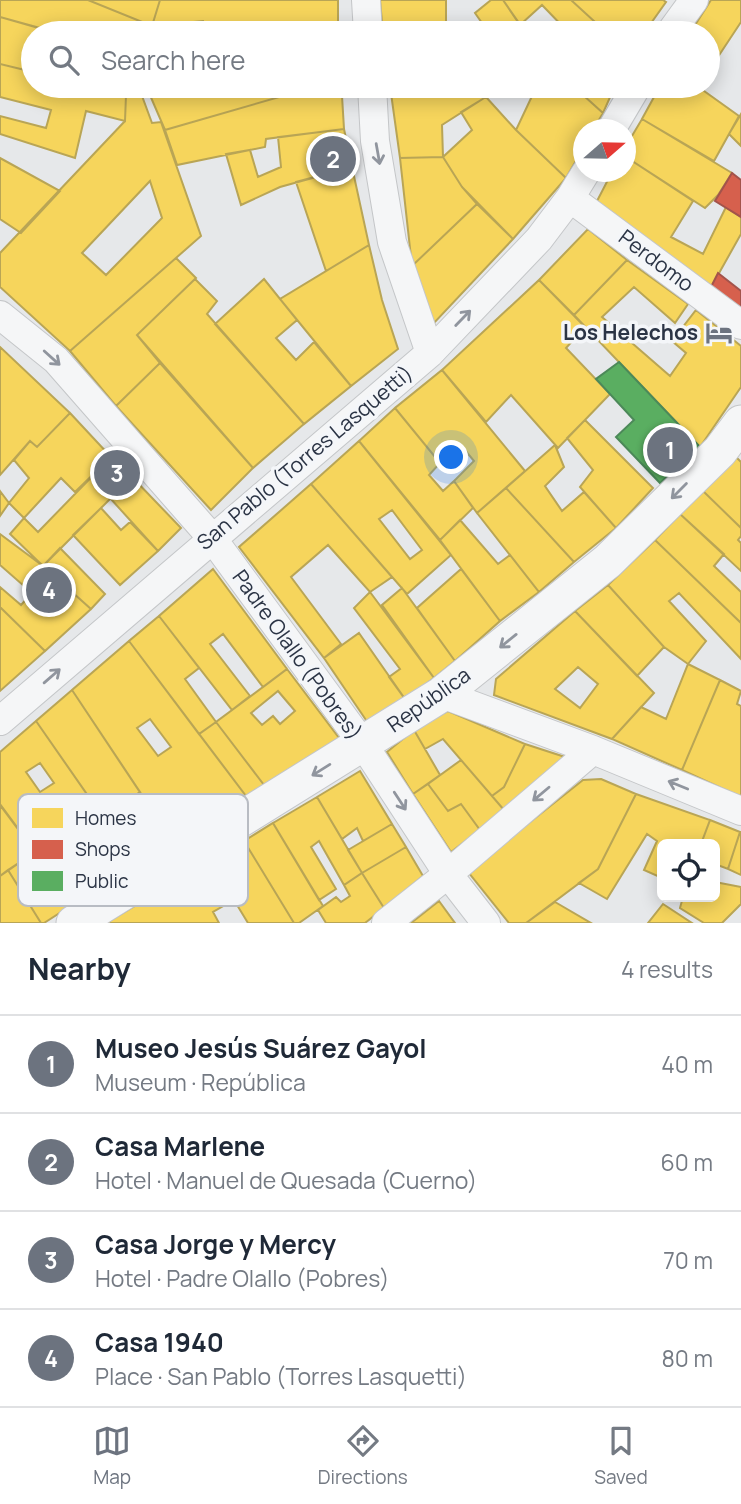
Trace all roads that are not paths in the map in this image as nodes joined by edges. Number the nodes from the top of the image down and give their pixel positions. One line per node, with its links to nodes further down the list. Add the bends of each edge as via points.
1 (366, 0): 3 (street)
2 (694, 0): 4 (street)
3 (367, 21)
4 (679, 21)
5 (373, 98): 12 (street, one-way to 12, via 392,242)
6 (630, 98): 7 (street)
7 (618, 119)
8 (580, 182): 9 (street, San Pablo (Torres Lasquetti))
9 (570, 198): 11 (street, Perdomo); 12 (street, San Pablo (Torres Lasquetti), one-way to 9, via 539,240)
10 (0, 315): 14 (street, Padre Olallo (Pobres), one-way to 14, via 56,360)
11 (741, 325)
12 (430, 353): 14 (street, San Pablo (Torres Lasquetti))
13 (741, 423): 15 (street, República, one-way to 15, via 720,451 608,561)
14 (212, 538): 16 (street, San Pablo (Torres Lasquetti), one-way to 14); 17 (street, Padre Olallo (Pobres))
15 (442, 694): 17 (street, República); 18 (street)
16 (0, 721)
17 (363, 744): 20 (street, República, one-way to 20); 21 (street, Padre Olallo (Pobres), one-way to 21)
18 (593, 750): 19 (street, one-way to 18); 21 (street, one-way to 21)
19 (741, 810)
20 (248, 815)
21 (448, 874): 24 (street); 25 (street, Padre Olallo (Pobres))
22 (102, 906): 23 (street, República, one-way to 23)
23 (75, 923)
24 (386, 923)
25 (486, 923)

